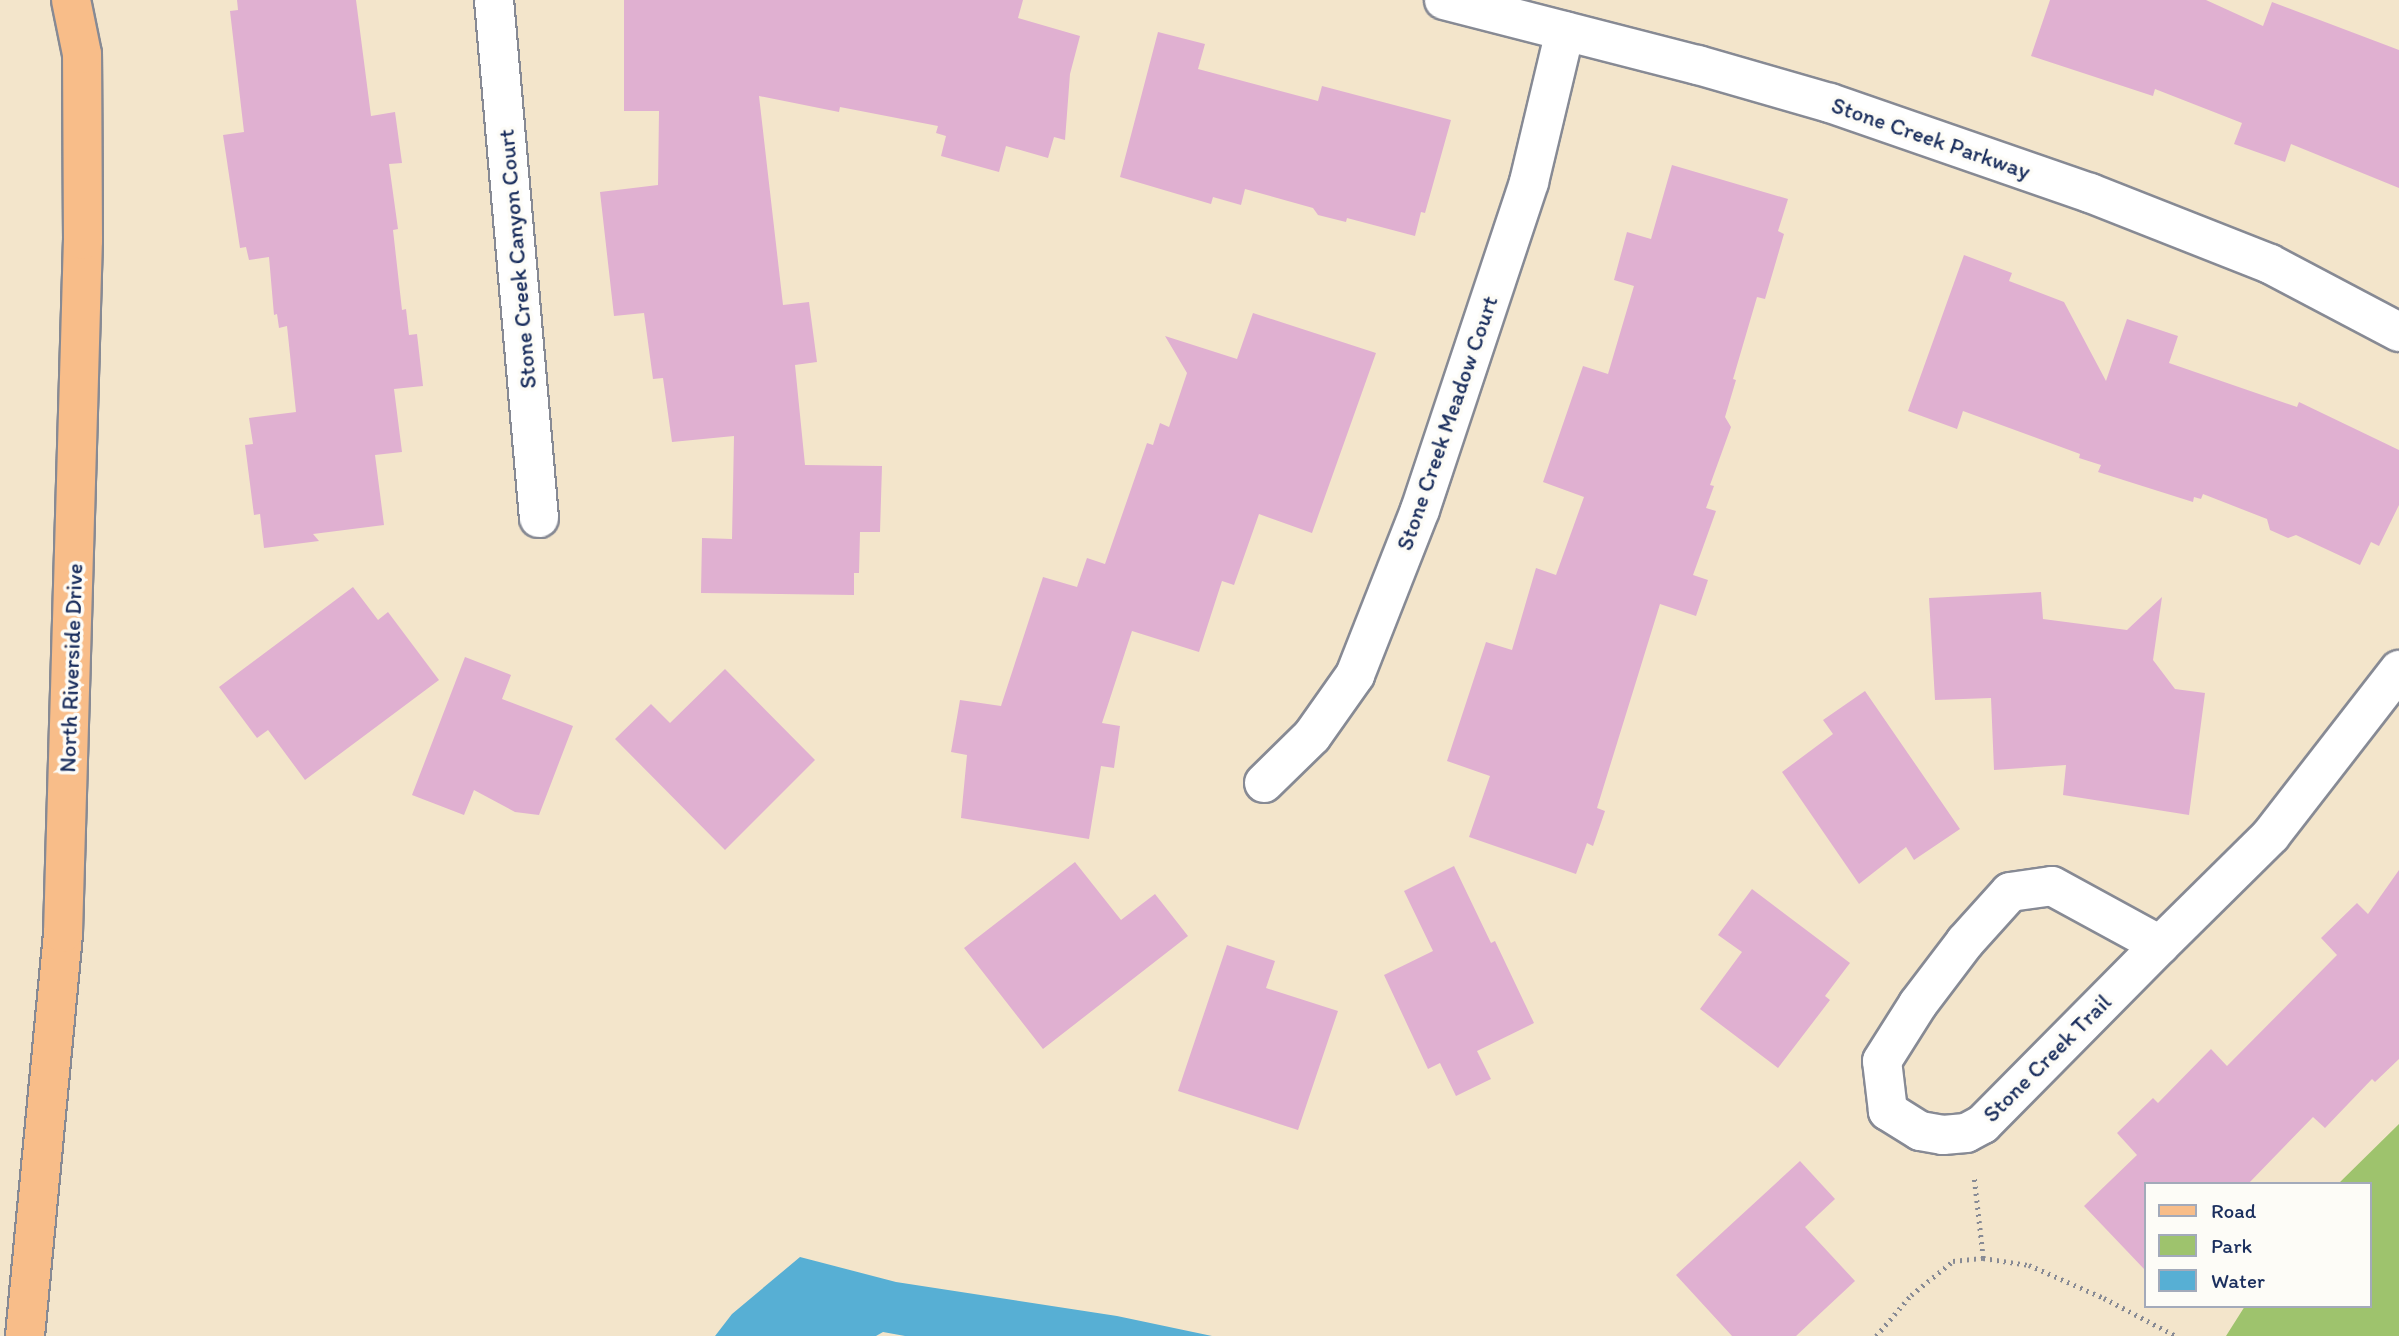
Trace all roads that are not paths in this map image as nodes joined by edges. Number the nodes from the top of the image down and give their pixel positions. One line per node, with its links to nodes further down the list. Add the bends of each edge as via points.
1 (71, 0): 10 (main road, North Riverside Drive, via 82,54 83,240 63,933)
2 (494, 0): 6 (street, Stone Creek Canyon Court)
3 (1444, 0): 4 (street, Stone Creek Parkway)
4 (1565, 31): 5 (street, Stone Creek Parkway, via 1830,103 2091,193 2270,264); 8 (street, Stone Creek Meadow Court, via 1529,182 1420,510 1355,675 1312,736)
5 (2399, 332)
6 (539, 518)
7 (2399, 670): 9 (street, Stone Creek Trail, via 2271,835)
8 (1264, 783)
9 (2160, 945): 9 (street, Stone Creek Trail, via 2052,886 2010,892 1918,1004 1882,1061 1888,1111 1920,1131 1943,1135 1966,1133 1983,1124)
10 (25, 1336)

